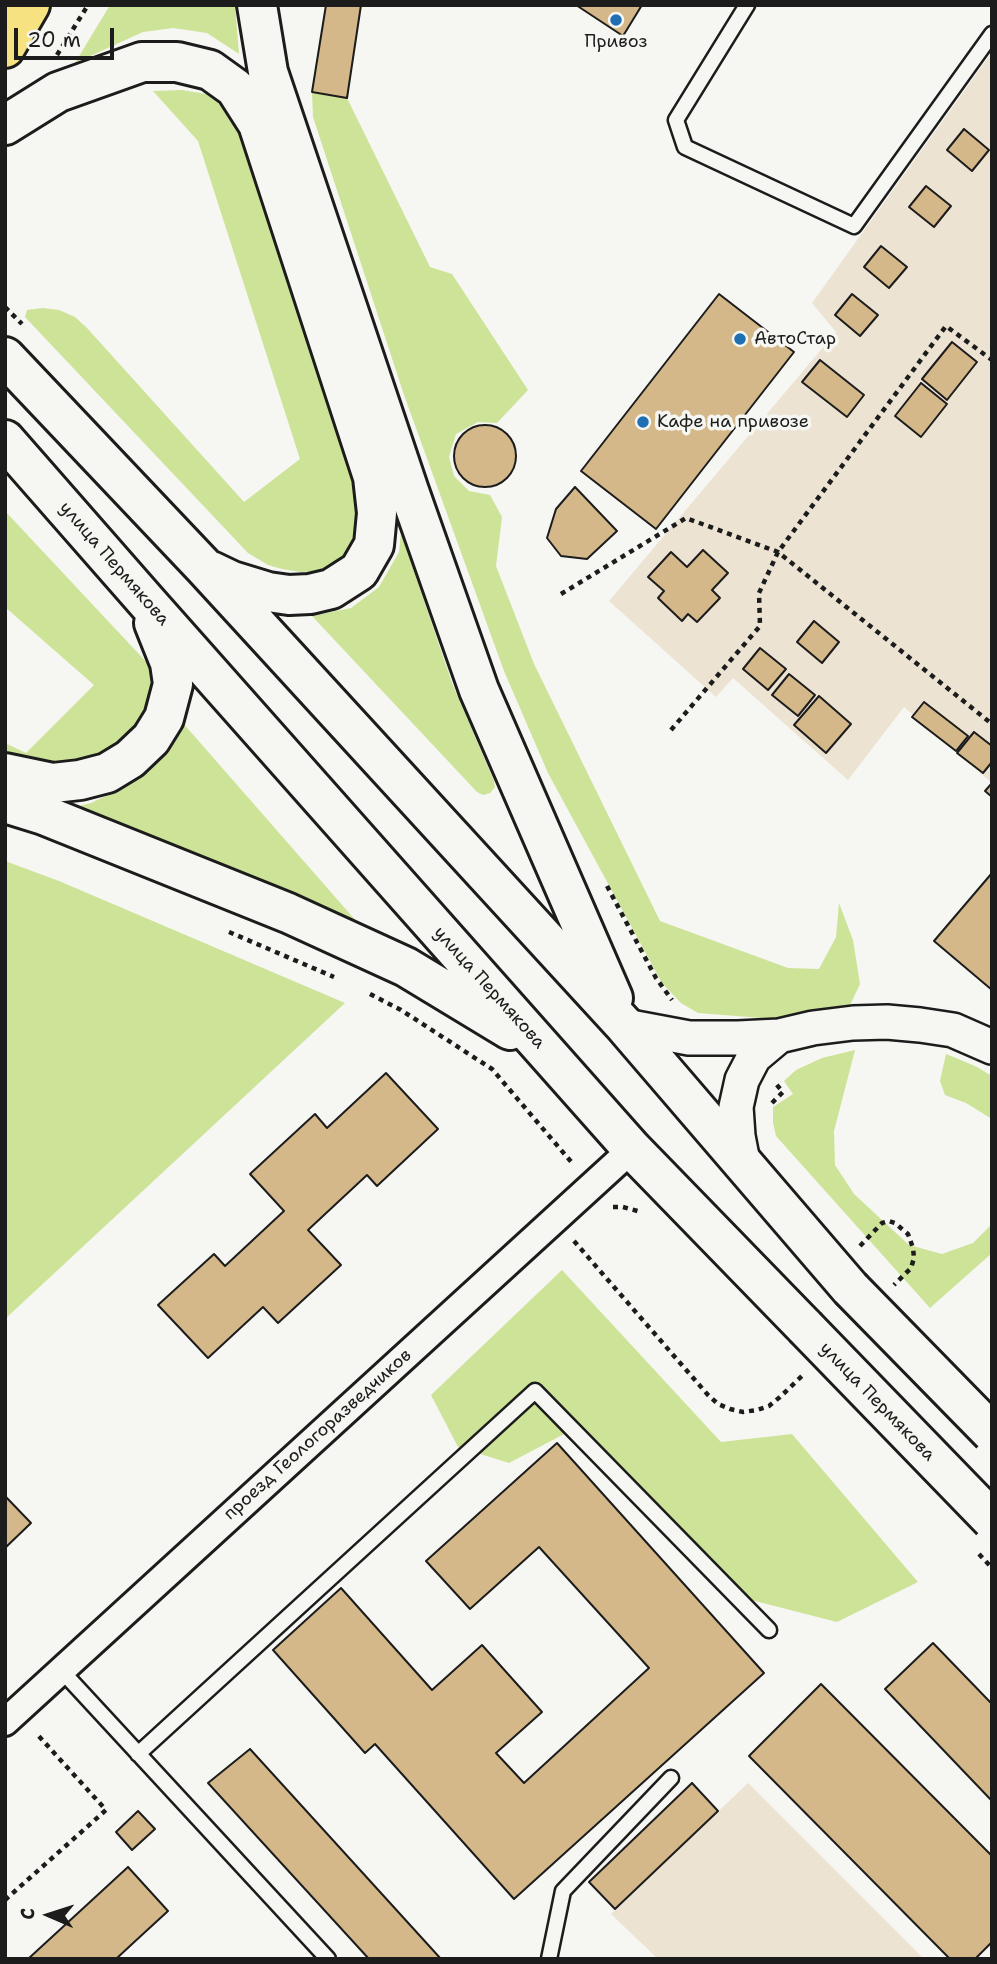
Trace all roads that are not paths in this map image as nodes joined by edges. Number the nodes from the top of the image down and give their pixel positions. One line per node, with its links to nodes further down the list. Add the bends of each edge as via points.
1 (257, 5): 11 (main road, via 268,72 479,690)
2 (747, 5): 3 (lane, via 676,120 685,147 854,226)
3 (992, 34)
4 (5, 125): 7 (main road, via 58,92 142,62 177,62 210,70 235,88 258,124 373,477 374,545 359,571 331,589 310,594 268,592)
5 (5, 357): 7 (main road)
6 (14, 449): 8 (main road, улица Пермякова)
7 (204, 567): 11 (main road)
8 (146, 601): 9 (main road, via 170,663 173,684 164,718 151,738 130,759 94,777 53,783); 14 (main road, улица Пермякова)
9 (5, 773)
10 (5, 803): 14 (main road, via 288,913 407,967)
11 (625, 1026): 12 (street, via 689,1038); 16 (main road)
12 (779, 1036): 13 (street, via 813,1028 887,1022 953,1030); 16 (street, via 754,1057 742,1080 736,1107)
13 (992, 1047)
14 (545, 1051): 15 (main road, улица Пермякова)
15 (632, 1149): 18 (main road, улица Пермякова, bridge); 20 (street, проезд Геологоразведчиков)
16 (743, 1162): 17 (main road, bridge, via 859,1272)
17 (992, 1433)
18 (992, 1520)
19 (769, 1630): 22 (lane, via 535,1391)
20 (61, 1670): 21 (street, проезд Геологоразведчиков); 22 (lane)
21 (11, 1717)
22 (138, 1754): 24 (lane)
23 (671, 1778): 25 (lane, via 563,1891)
24 (328, 1959)
25 (549, 1959)

